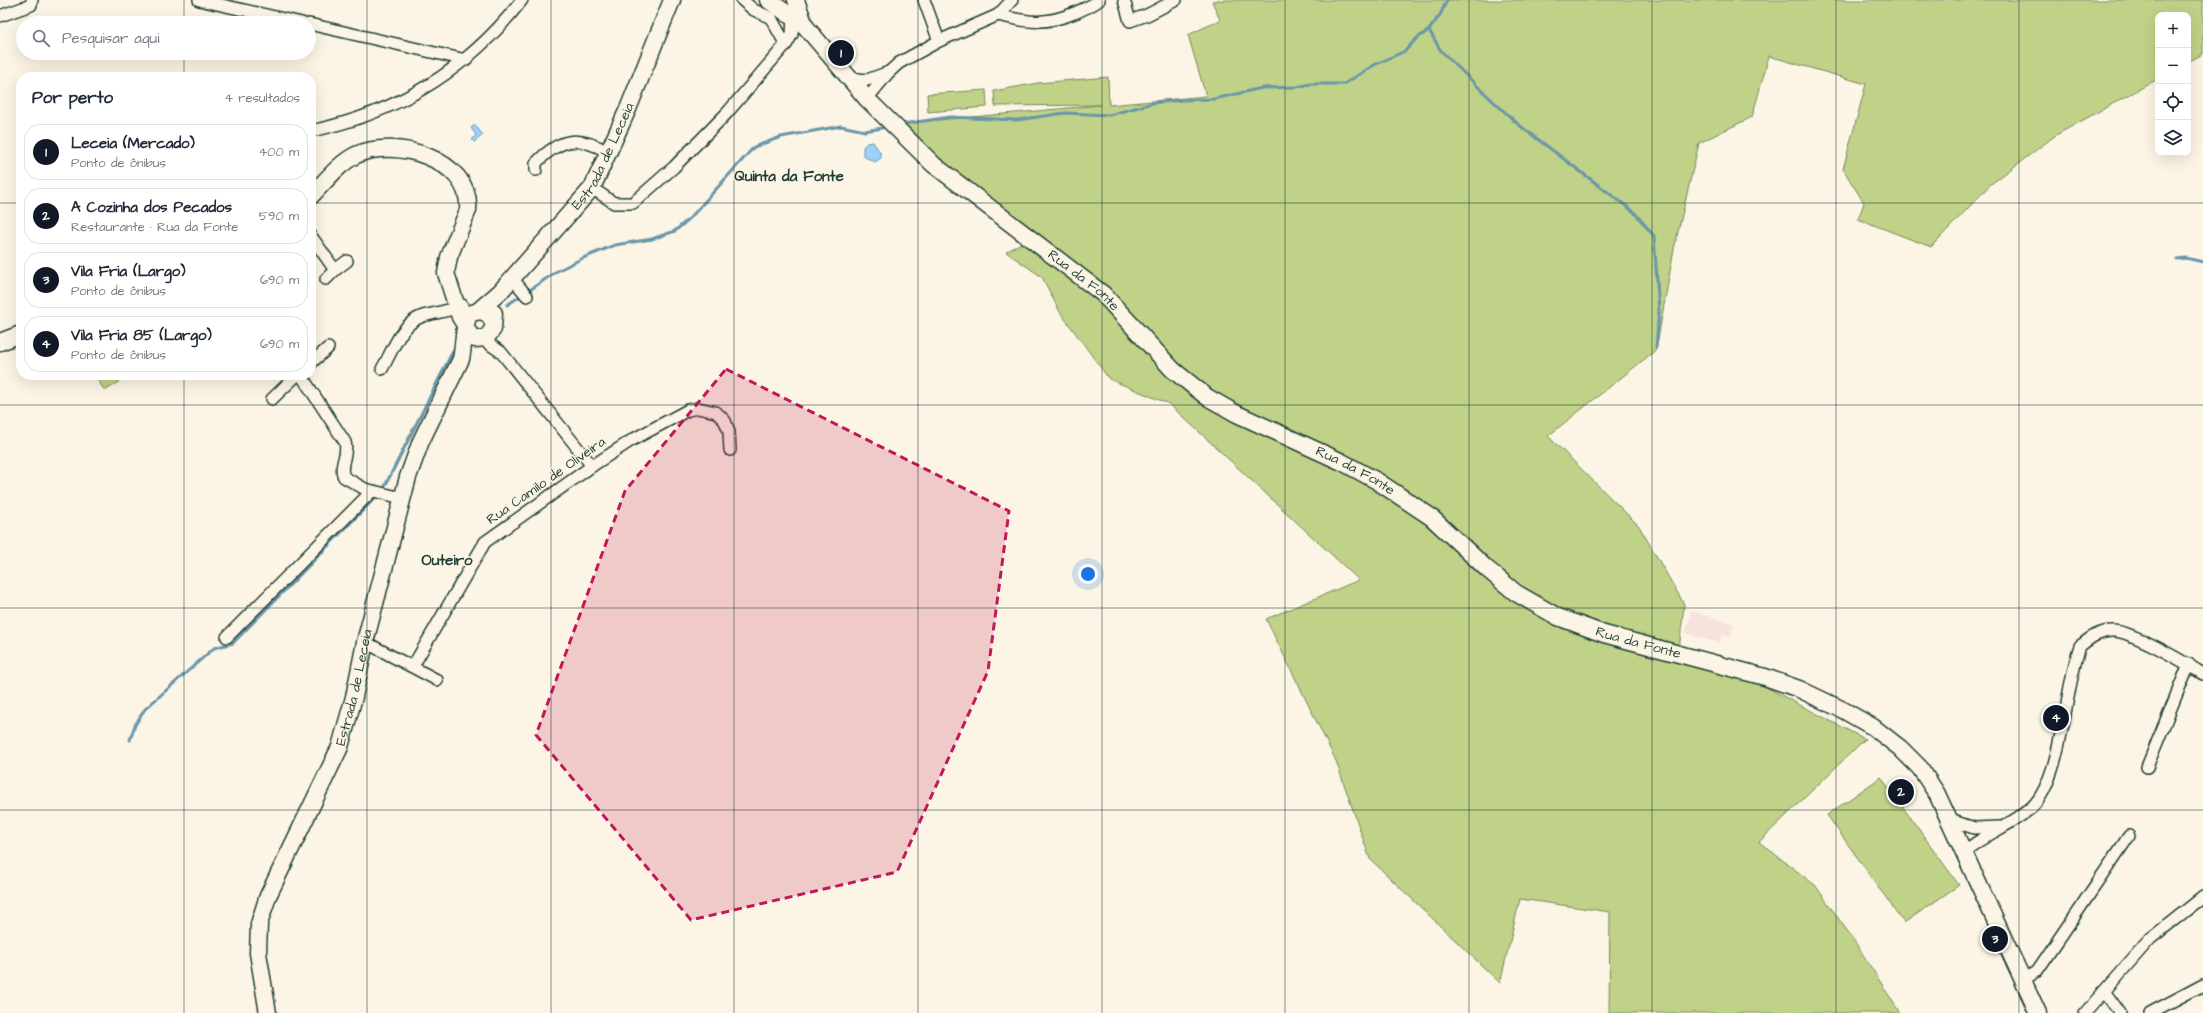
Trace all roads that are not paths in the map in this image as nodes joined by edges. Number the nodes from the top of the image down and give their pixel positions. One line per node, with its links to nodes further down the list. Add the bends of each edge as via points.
1 (32, 0): 14 (street, via 31,5)
2 (199, 0): 15 (street)
3 (522, 0): 20 (street, via 501,26)
4 (672, 0): 25 (main road, Estrada de Leceia)
5 (742, 0): 19 (street, via 754,10 771,18)
6 (768, 0): 16 (main road, Rua da Fonte)
7 (796, 0): 16 (main road, Rua da Fonte)
8 (924, 0): 18 (street)
9 (1012, 0): 13 (street)
10 (1099, 0): 13 (street, via 1059,20 1047,22)
11 (1124, 0): 12 (street, via 1130,21)
12 (1176, 0)
13 (998, 15): 18 (street)
14 (0, 16)
15 (271, 16)
16 (803, 25): 19 (street, via 792,34); 22 (main road, Rua da Fonte)
17 (316, 26): 20 (street)
18 (939, 41): 21 (street)
19 (786, 45): 27 (street, via 727,113 674,167 633,203 614,203)
20 (466, 60): 24 (street, via 440,79 389,107 363,118)
21 (890, 72): 22 (street, via 867,80); 23 (street)
22 (849, 78): 23 (main road, Rua da Fonte)
23 (867, 99): 59 (main road, Rua da Fonte, via 915,148 948,177 1103,294 1173,370 1207,397 1342,462 1389,488 1430,517 1503,583 1543,610 1604,634 1699,658 1782,683 1820,698 1869,725 1887,737 1920,768 1937,794)
24 (316, 129)
25 (608, 152): 26 (street, via 587,142 575,140 560,144 546,153 536,163); 27 (main road, Estrada de Leceia)
26 (536, 170)
27 (592, 188): 33 (main road, Estrada de Leceia, via 520,287)
28 (316, 191): 34 (main road, via 342,165 364,153 406,150 416,152 448,168 466,186 469,201 466,219 446,265 447,282)
29 (316, 243): 31 (street)
30 (347, 260): 31 (street)
31 (335, 270): 32 (street)
32 (326, 279)
33 (500, 292): 34 (main road, Estrada de Leceia); 35 (main road, Estrada de Leceia)
34 (465, 306): 35 (main road, via 486,313); 36 (main road, Estrada de Leceia, via 468,316); 44 (street, via 445,313 424,316 410,323)
35 (493, 324): 38 (main road, Estrada de Leceia, via 491,333); 41 (street)
36 (465, 327): 38 (main road, via 471,337); 43 (main road, Estrada de Leceia)
37 (16, 336): 39 (main road)
38 (481, 339): 41 (street); 43 (main road, Estrada de Leceia)
39 (0, 342)
40 (328, 348): 42 (street)
41 (501, 352): 49 (street)
42 (316, 359)
43 (461, 359): 51 (main road, Estrada de Leceia, via 421,441)
44 (382, 369)
45 (292, 380): 47 (street)
46 (304, 380): 50 (street, via 345,442 346,454 342,468 344,477)
47 (272, 399)
48 (730, 450): 49 (street, Rua Camilo de Oliveira, via 729,432 725,421 716,412 698,408 688,410 632,440)
49 (592, 466): 55 (street, Rua Camilo de Oliveira, via 485,542)
50 (372, 491): 51 (street); 52 (street)
51 (402, 498): 53 (main road, Estrada de Leceia)
52 (227, 637)
53 (366, 642): 55 (street); 68 (main road, Estrada de Leceia, via 340,746 268,896 259,924 258,952)
54 (2189, 664): 56 (street); 58 (street); 60 (street, via 2140,640 2114,631 2096,634 2080,646 2047,785 2033,806)
55 (414, 666): 57 (street)
56 (2203, 674)
57 (438, 680)
58 (2147, 766)
59 (1947, 819): 60 (street, via 1974,828 1992,829); 62 (main road, Rua da Fonte)
60 (2008, 826): 62 (street, via 1975,843)
61 (2129, 836): 64 (street, via 2038,971)
62 (1964, 852): 64 (main road, Rua da Fonte)
63 (2203, 897): 66 (street, via 2150,939)
64 (2023, 980): 67 (main road, Rua da Fonte)
65 (2203, 985): 71 (street)
66 (2104, 991): 69 (street); 70 (street)
67 (2037, 1010)
68 (268, 1013)
69 (2085, 1013)
70 (2120, 1013)
71 (2150, 1013)

